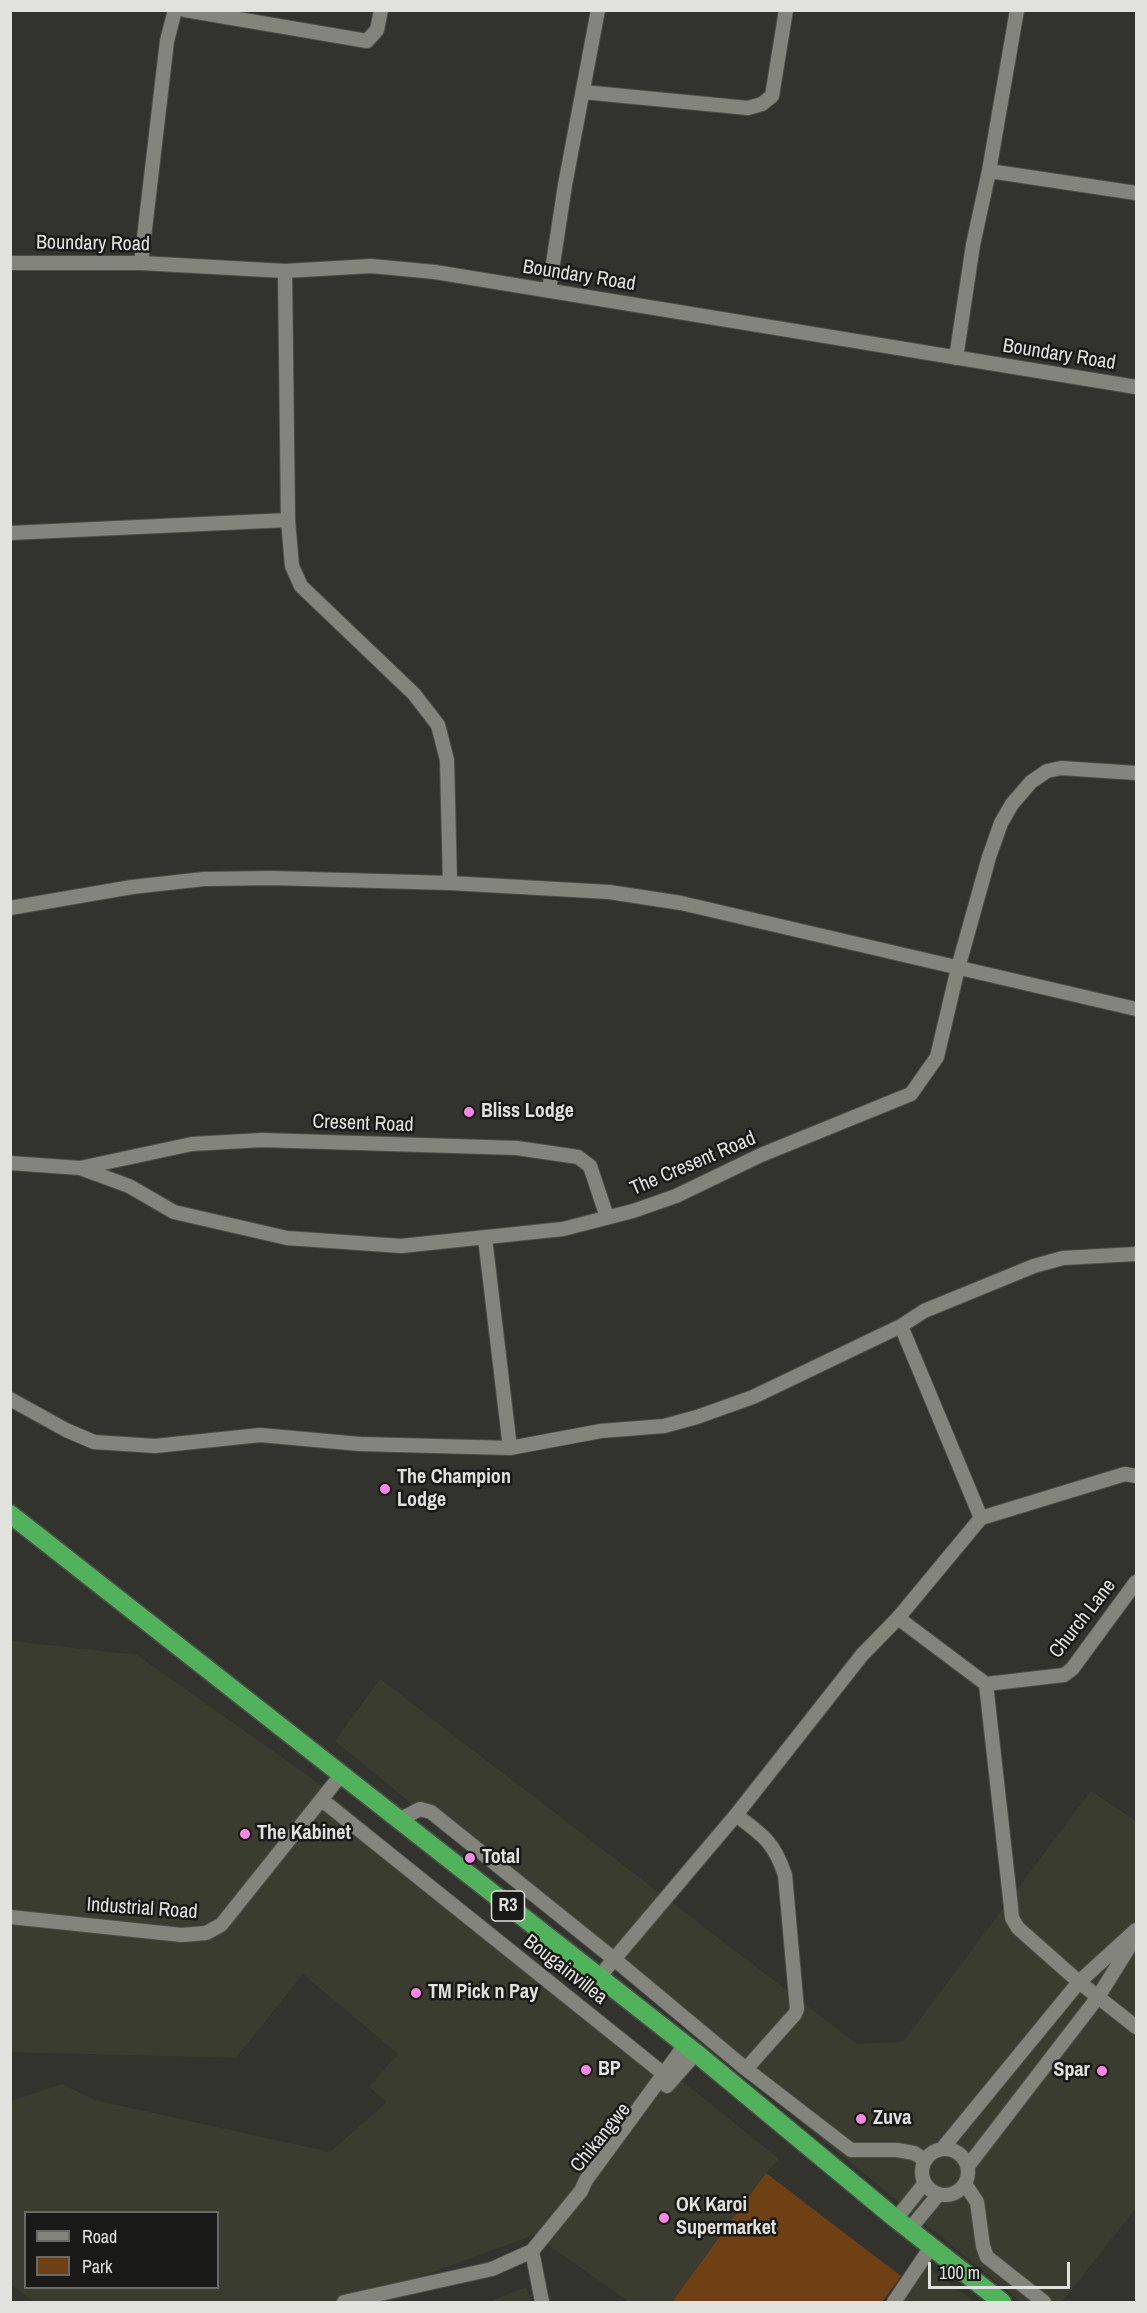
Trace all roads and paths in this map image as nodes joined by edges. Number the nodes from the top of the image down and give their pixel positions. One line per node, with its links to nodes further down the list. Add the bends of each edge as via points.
1 (175, 10): 11 (street, via 167,41)
2 (185, 10): 3 (street, via 367,41 377,30)
3 (381, 10)
4 (598, 10): 7 (street)
5 (786, 10): 7 (street, via 772,96 762,104 748,108)
6 (1017, 10): 8 (street)
7 (583, 92): 13 (street)
8 (989, 171): 9 (street); 14 (street)
9 (1137, 193)
10 (10, 263): 11 (street, Boundary Road)
11 (141, 263): 12 (street, Boundary Road)
12 (285, 271): 13 (street, Boundary Road, via 371,266); 16 (street)
13 (549, 290): 14 (street, Boundary Road)
14 (956, 358): 15 (street, Boundary Road)
15 (1137, 387)
16 (288, 520): 17 (street); 19 (street, via 292,566 301,586 414,694 438,725 447,760)
17 (10, 533)
18 (1137, 773): 21 (street, The Cresent Road, via 1061,768 1047,771 1031,783 1000,823)
19 (450, 883): 20 (street, via 204,879); 21 (street, via 609,892 681,903)
20 (10, 908)
21 (958, 968): 22 (street); 25 (street, The Cresent Road, via 937,1057 911,1094 761,1155 676,1196)
22 (1137, 1009)
23 (10, 1163): 24 (street, The Cresent Road)
24 (80, 1168): 25 (street, Cresent Road, via 192,1144 262,1140 526,1149 578,1157 590,1166); 26 (street, The Cresent Road, via 129,1186 174,1212 287,1238 401,1246)
25 (607, 1217): 26 (street, The Cresent Road, via 563,1229)
26 (485, 1238): 30 (street)
27 (1137, 1254): 28 (street, via 1063,1258 1034,1266 924,1311)
28 (901, 1326): 30 (street, via 753,1397 697,1417 664,1426 601,1431); 33 (street)
29 (10, 1399): 30 (street, via 94,1442 155,1446 260,1435 360,1444)
30 (510, 1448)
31 (1137, 1476): 33 (street, via 1125,1474)
32 (10, 1514): 37 (highway, R3)
33 (981, 1518): 35 (street)
34 (1137, 1582): 36 (street, Church Lane, via 1064,1675)
35 (898, 1618): 36 (street); 39 (street, via 862,1655)
36 (986, 1684): 46 (street, via 1012,1918 1018,1928)
37 (341, 1775): 38 (street, Industrial Road); 40 (highway, R3)
38 (322, 1800): 41 (street, Industrial Road, via 221,1925 206,1933 182,1935); 53 (street, Bougainvillea)
39 (736, 1815): 44 (street); 51 (street, via 768,1839 785,1875 797,2009)
40 (399, 1820): 44 (street, via 420,1809 431,1812); 45 (highway, R3)
41 (10, 1917)
42 (1137, 1930): 46 (street)
43 (1137, 1936): 47 (street)
44 (614, 1959): 45 (street); 51 (street)
45 (599, 1977): 49 (highway, R3)
46 (1079, 1982): 47 (street); 50 (street)
47 (1098, 1996): 48 (street); 52 (street)
48 (1137, 2027)
49 (691, 2049): 53 (street, Chikangwe); 60 (highway, R3)
50 (1018, 2055): 52 (street); 54 (street)
51 (746, 2069): 55 (street, via 851,2150 897,2150)
52 (1039, 2073): 56 (street)
53 (668, 2078): 62 (street, Chikangwe, via 591,2185 580,2191)
54 (942, 2149): 55 (street, via 931,2152); 56 (street, via 953,2150)
55 (925, 2160): 57 (street, via 921,2174)
56 (968, 2166): 58 (street)
57 (924, 2184): 59 (street); 60 (street)
58 (965, 2184): 59 (street, via 954,2194); 67 (street, via 977,2202 987,2257)
59 (939, 2195): 60 (street)
60 (903, 2224): 61 (highway, R3)
61 (931, 2247): 65 (street); 66 (highway, R3)
62 (532, 2251): 63 (street, via 492,2269); 64 (street)
63 (344, 2302)
64 (542, 2302)
65 (894, 2302)
66 (1002, 2302)
67 (1044, 2302)

